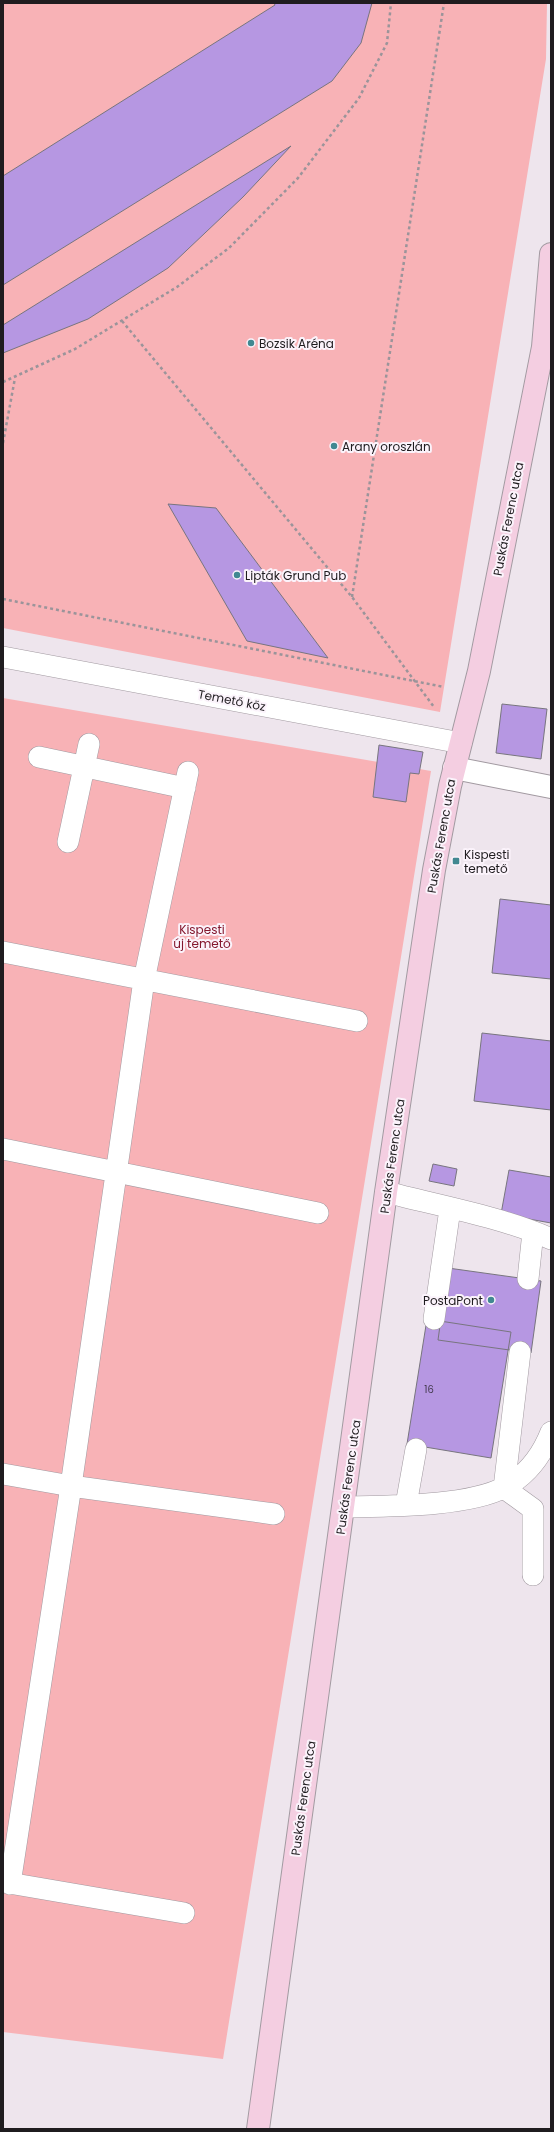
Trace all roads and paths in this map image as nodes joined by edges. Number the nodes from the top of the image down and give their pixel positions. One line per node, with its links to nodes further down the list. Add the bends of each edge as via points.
1 (392, 3): 4 (path, via 387,43 359,98 298,178 229,248 176,287)
2 (444, 3): 8 (path)
3 (551, 254): 12 (street, Puskás Ferenc utca, via 543,347)
4 (121, 321): 5 (path, via 75,349); 8 (path)
5 (15, 378): 6 (path); 7 (path)
6 (3, 382)
7 (3, 443)
8 (352, 597): 11 (path)
9 (3, 599): 11 (path)
10 (3, 657): 13 (lane, Temető köz)
11 (415, 682): 12 (path); 13 (path)
12 (473, 693): 13 (street, Puskás Ferenc utca)
13 (461, 743): 17 (street, Puskás Ferenc utca)
14 (89, 744): 16 (lane)
15 (39, 757): 16 (lane)
16 (84, 768): 19 (lane); 21 (lane, via 186,780)
17 (454, 768): 18 (street); 25 (street, Puskás Ferenc utca, via 434,870)
18 (551, 787)
19 (68, 842)
20 (3, 952): 21 (lane)
21 (144, 980): 22 (lane); 24 (lane)
22 (357, 1021)
23 (3, 1149): 24 (lane)
24 (116, 1172): 27 (lane); 35 (lane)
25 (386, 1192): 26 (lane); 38 (street, Puskás Ferenc utca)
26 (450, 1209): 28 (lane); 30 (lane)
27 (318, 1213)
28 (542, 1236): 29 (lane)
29 (528, 1279)
30 (434, 1319)
31 (520, 1352): 36 (lane)
32 (551, 1432): 36 (lane, via 538,1458 522,1475)
33 (416, 1449): 37 (lane)
34 (3, 1474): 35 (lane)
35 (71, 1486): 39 (lane); 41 (lane)
36 (504, 1488): 37 (lane, via 485,1495); 40 (lane, via 533,1509)
37 (406, 1505): 38 (lane)
38 (344, 1507): 43 (street, Puskás Ferenc utca)
39 (274, 1514)
40 (533, 1575)
41 (7, 1883): 42 (lane)
42 (184, 1913)
43 (258, 2129)

